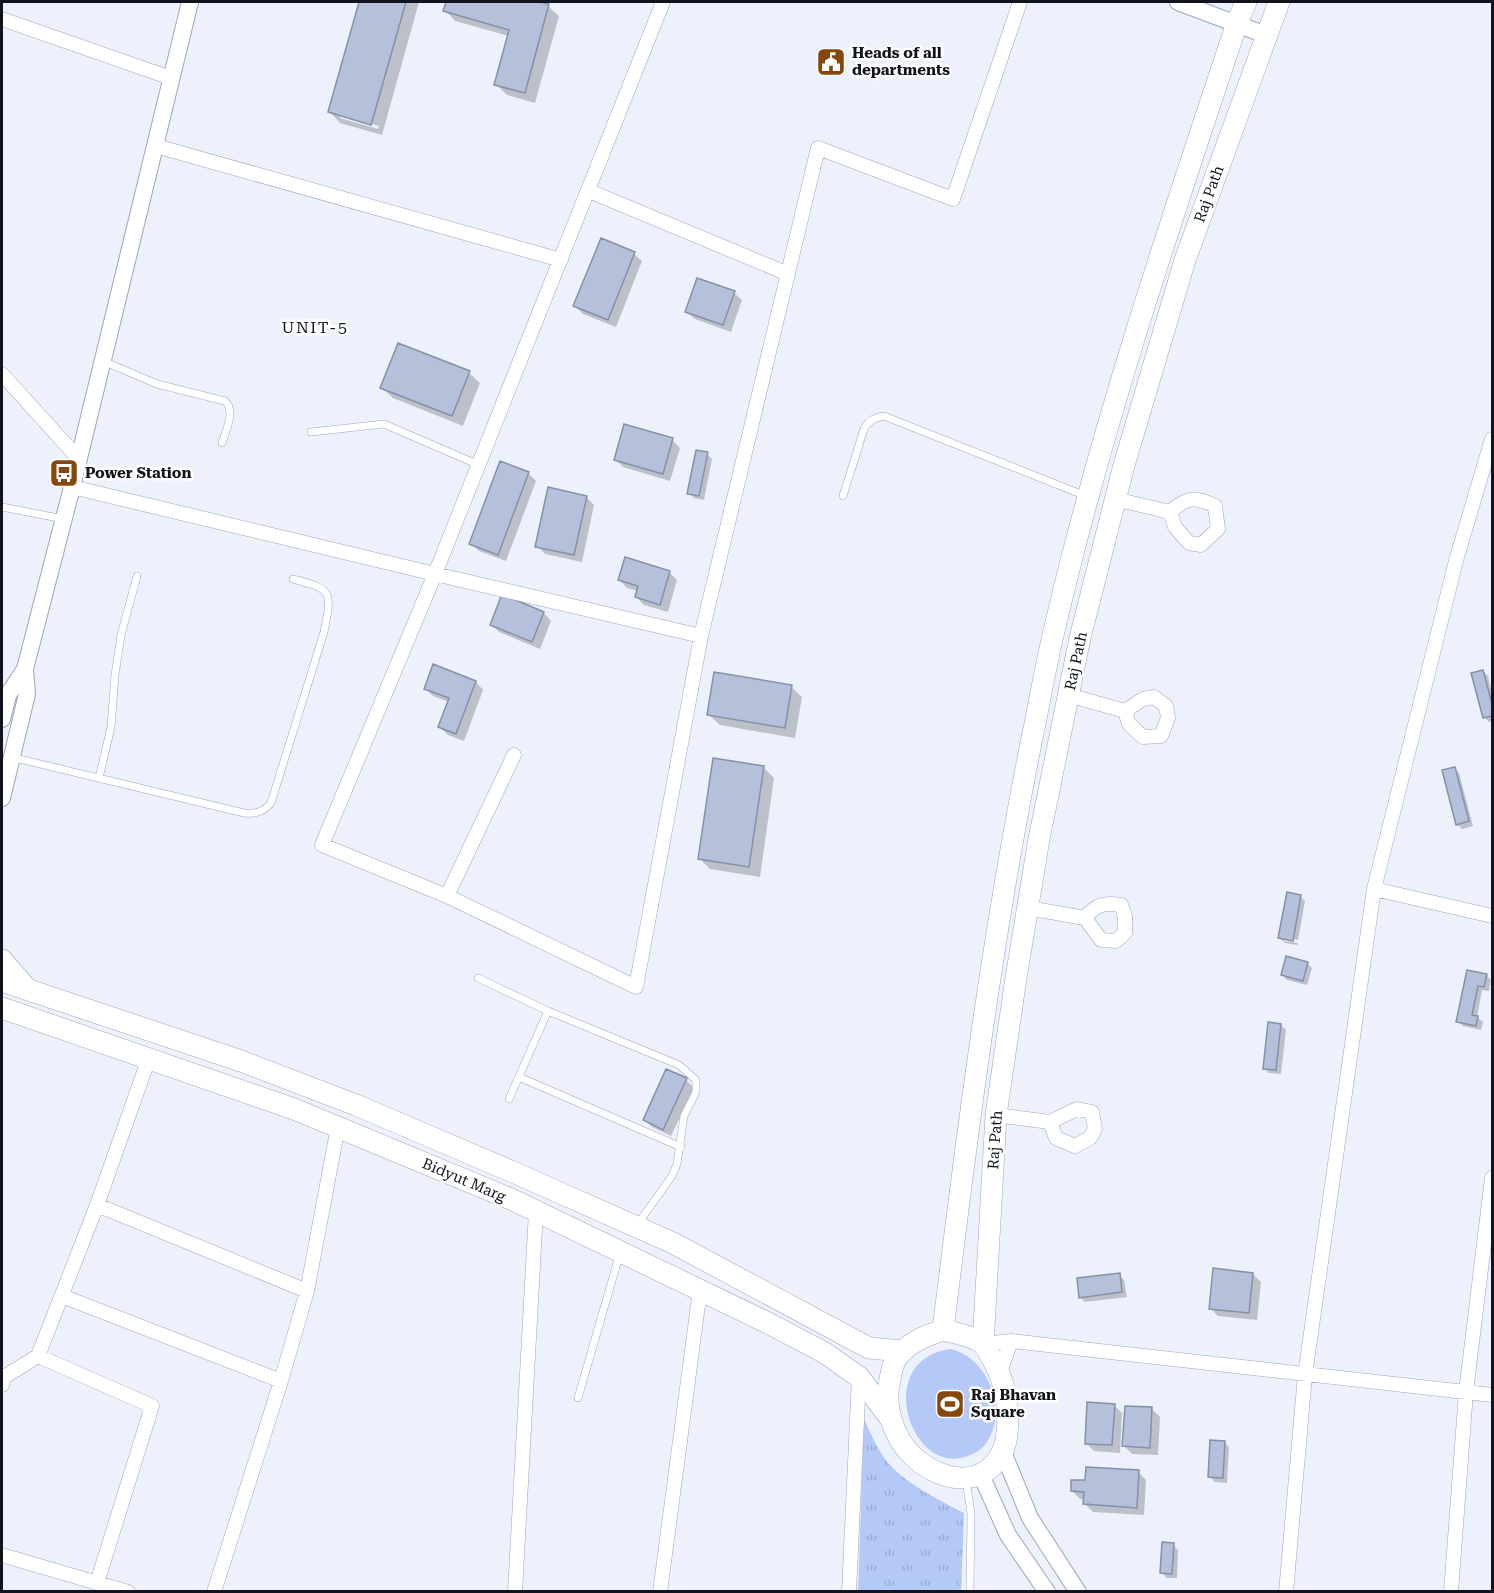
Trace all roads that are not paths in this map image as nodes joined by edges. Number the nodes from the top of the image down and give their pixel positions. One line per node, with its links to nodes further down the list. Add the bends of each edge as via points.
1 (190, 2): 10 (street)
2 (663, 2): 12 (street)
3 (1020, 2): 14 (street, via 953,199 818,148)
4 (1178, 2): 8 (street)
5 (1246, 2): 8 (main road, Raj Path)
6 (1280, 2): 9 (main road, Raj Path)
7 (2, 19): 10 (street)
8 (1237, 23): 9 (street); 24 (main road, Raj Path, via 1160,252)
9 (1266, 35): 25 (main road, Raj Path, via 1185,260)
10 (171, 78): 11 (street)
11 (156, 146): 13 (street); 15 (street)
12 (589, 191): 13 (street); 14 (street)
13 (561, 260): 21 (street)
14 (786, 273): 32 (street)
15 (102, 361): 19 (lane, via 157,384 225,401 231,412); 20 (street)
16 (2, 374): 20 (street)
17 (311, 432): 21 (lane, via 384,424)
18 (1492, 439): 41 (street, via 1457,557)
19 (222, 443)
20 (78, 458): 22 (street)
21 (479, 465): 29 (street)
22 (72, 487): 28 (street); 29 (street)
23 (843, 496): 24 (lane, via 864,429 868,422 884,416)
24 (1088, 497): 67 (main road, Raj Path, via 1054,632 1013,834 970,1113)
25 (1115, 499): 27 (street); 34 (main road, Raj Path)
26 (2, 507): 28 (lane)
27 (1170, 512)
28 (64, 519): 33 (street)
29 (435, 574): 32 (street); 42 (street, via 322,845)
30 (137, 576): 39 (lane, via 121,635 111,727)
31 (292, 579): 39 (lane, via 319,586 327,596 328,610 271,803 265,810 244,813)
32 (701, 636): 42 (street, via 636,987)
33 (25, 669): 36 (street, via 8,695); 37 (street, via 27,694)
34 (1068, 695): 35 (street); 43 (main road, Raj Path)
35 (1125, 711)
36 (2, 719)
37 (6, 753): 39 (lane); 40 (street)
38 (514, 755): 42 (street)
39 (99, 778)
40 (2, 798)
41 (1374, 889): 44 (street); 73 (street)
42 (447, 896)
43 (1028, 908): 45 (street); 55 (main road, Raj Path)
44 (1492, 916)
45 (1085, 918)
46 (2, 960): 49 (main road)
47 (478, 978): 51 (lane)
48 (2, 981): 49 (main road, Bidyut Marg)
49 (29, 991): 62 (main road, Bidyut Marg, via 241,1061 356,1105)
50 (2, 1008): 52 (main road, Bidyut Marg)
51 (548, 1011): 53 (lane); 58 (lane, via 690,1073 697,1086 684,1116)
52 (148, 1058): 57 (main road, Bidyut Marg); 60 (street)
53 (519, 1077): 54 (lane); 58 (lane)
54 (509, 1099)
55 (996, 1115): 56 (street); 69 (main road, Raj Path)
56 (1050, 1122)
57 (338, 1127): 61 (main road, Bidyut Marg); 65 (street)
58 (681, 1147): 62 (lane, via 672,1176)
59 (1492, 1178): 77 (street)
60 (97, 1205): 65 (street); 66 (street)
61 (536, 1211): 63 (main road, Bidyut Marg); 87 (street)
62 (635, 1227): 70 (main road, Bidyut Marg, via 673,1243 869,1348)
63 (621, 1252): 64 (main road, Bidyut Marg); 79 (lane)
64 (700, 1290): 74 (main road, Bidyut Marg, via 825,1353); 88 (street)
65 (307, 1291): 75 (street)
66 (62, 1296): 71 (street); 75 (street)
67 (943, 1330): 69 (main road); 70 (main road, via 921,1337)
68 (1011, 1341): 69 (street); 72 (street); 73 (street)
69 (983, 1344): 72 (main road)
70 (902, 1351): 80 (main road, via 892,1364 887,1393)
71 (38, 1356): 76 (street, via 3,1377); 84 (street, via 152,1406)
72 (1000, 1372): 81 (main road, via 1006,1395)
73 (1305, 1375): 77 (street); 93 (street)
74 (859, 1377): 80 (main road, Bidyut Marg); 89 (street)
75 (281, 1381): 86 (street)
76 (2, 1385)
77 (1466, 1392): 78 (street); 94 (street)
78 (1492, 1395)
79 (578, 1398)
80 (891, 1418): 82 (main road, via 901,1442 912,1454 945,1476)
81 (1003, 1452): 82 (main road, via 997,1462); 92 (street, via 1030,1518)
82 (974, 1477): 90 (lane); 91 (street)
83 (2, 1555): 84 (street)
84 (97, 1583): 85 (street)
85 (128, 1592)
86 (214, 1592)
87 (515, 1592)
88 (660, 1592)
89 (849, 1592)
90 (970, 1592)
91 (1047, 1592)
92 (1078, 1592)
93 (1286, 1592)
94 (1451, 1592)

